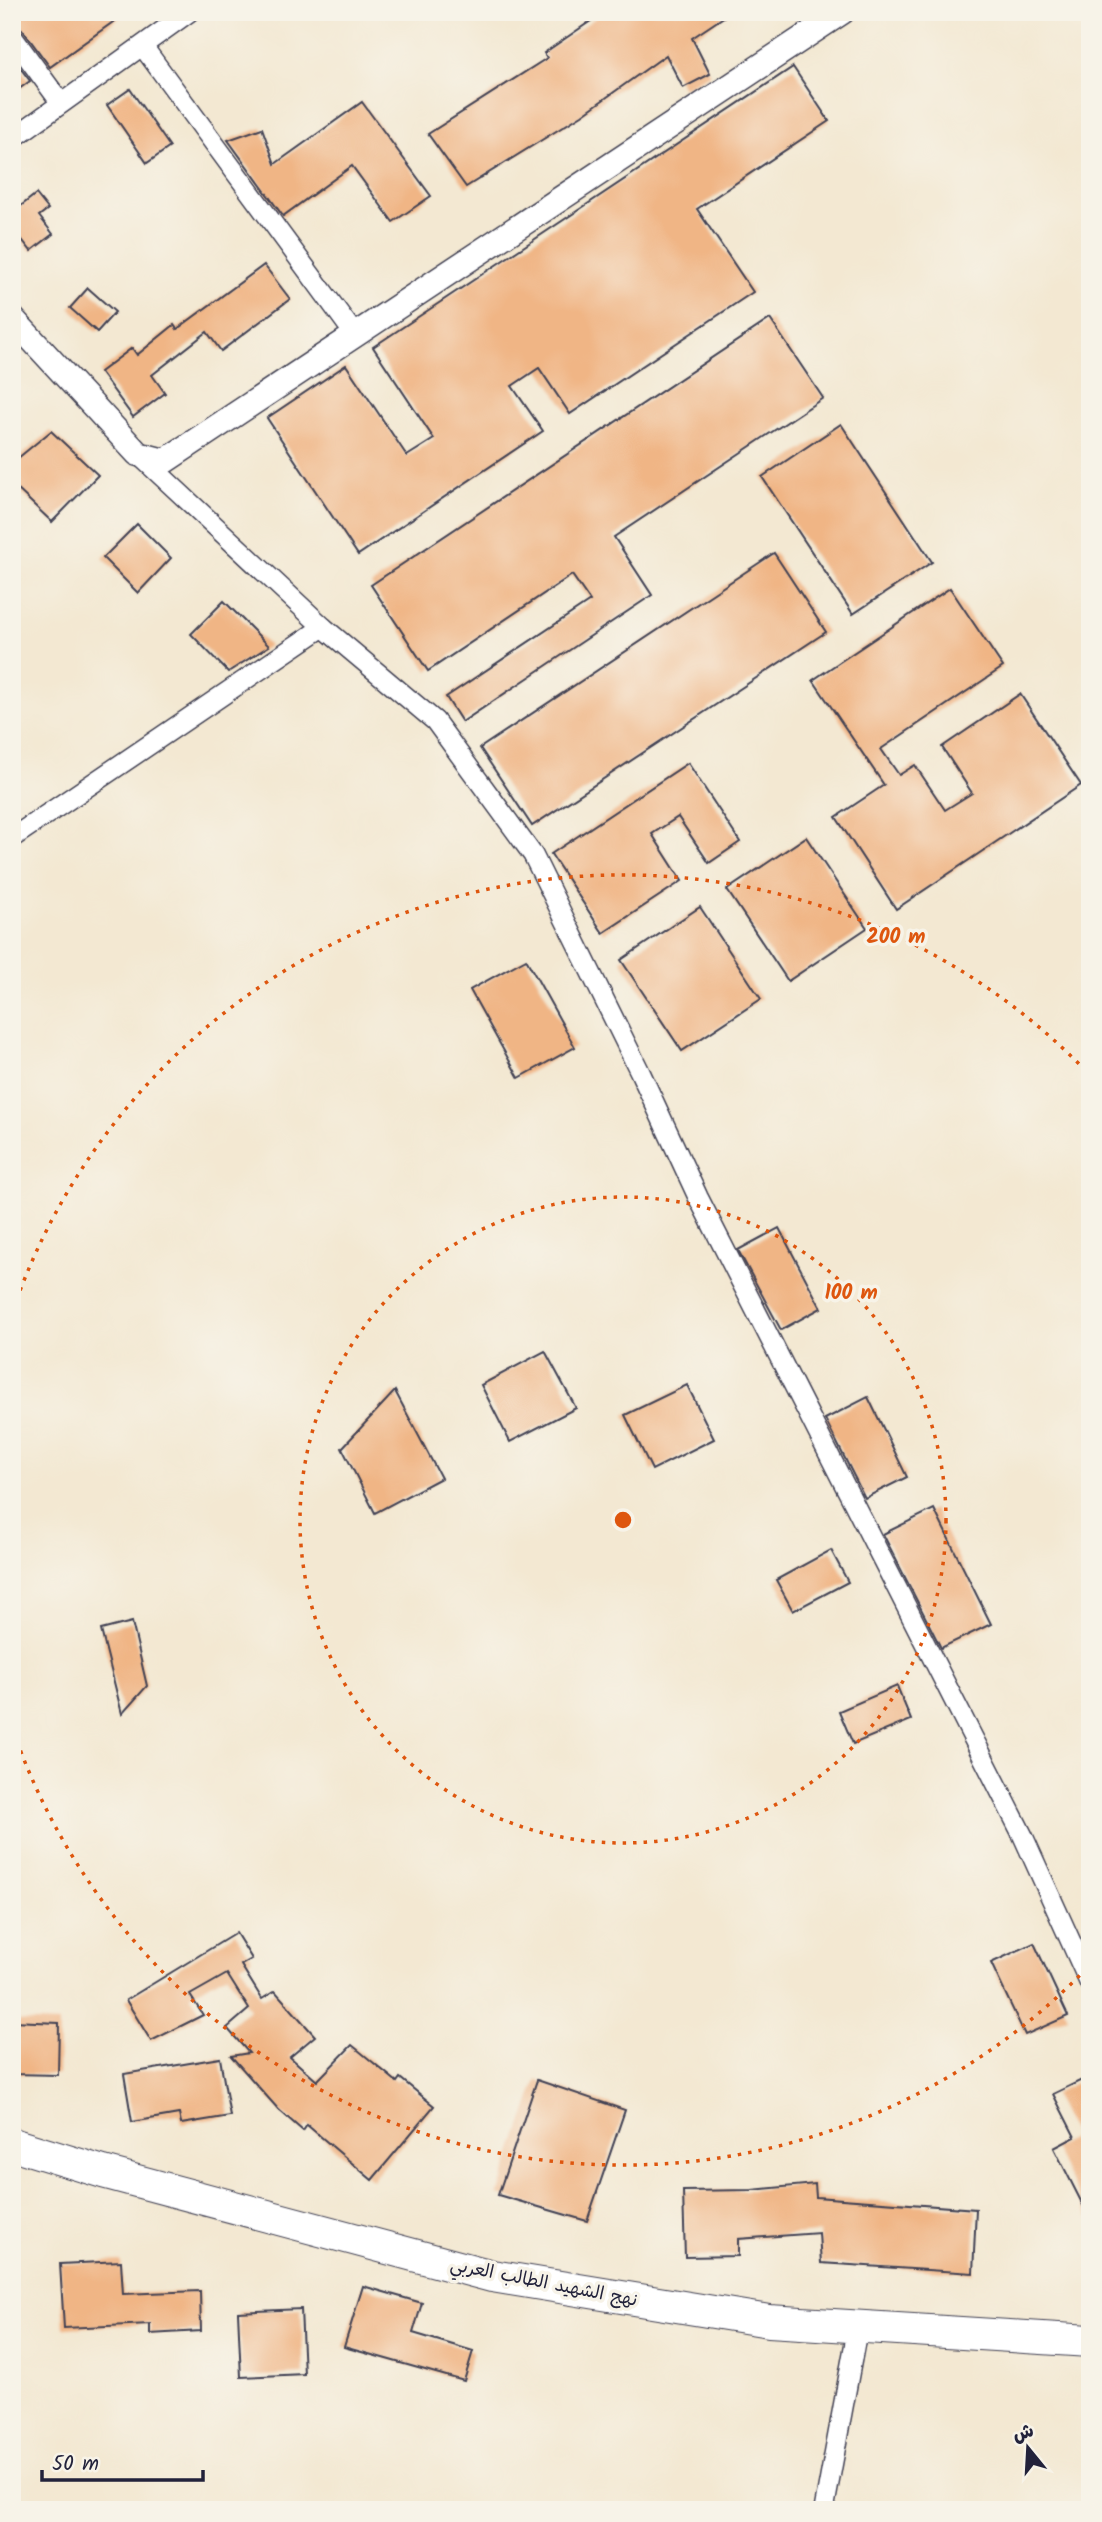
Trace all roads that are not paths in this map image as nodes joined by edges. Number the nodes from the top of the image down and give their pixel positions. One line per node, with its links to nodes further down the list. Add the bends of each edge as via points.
1 (189, 12): 4 (street)
2 (842, 12): 8 (street)
3 (12, 36): 5 (street)
4 (144, 48): 5 (street); 8 (street)
5 (61, 103): 6 (street)
6 (12, 139)
7 (12, 317): 9 (street)
8 (355, 335): 9 (street, via 165,461)
9 (138, 454): 10 (street)
10 (323, 627): 11 (street); 12 (street, via 435,721 533,855 698,1197 1023,1836)
11 (12, 838)
12 (1090, 1984)
13 (12, 2144): 14 (main road, نهج الشهيد الطالب العربي, via 492,2276 769,2321)
14 (858, 2326): 15 (main road, نهج الشهيد الطالب العربي); 16 (street)
15 (1090, 2341)
16 (824, 2510)

